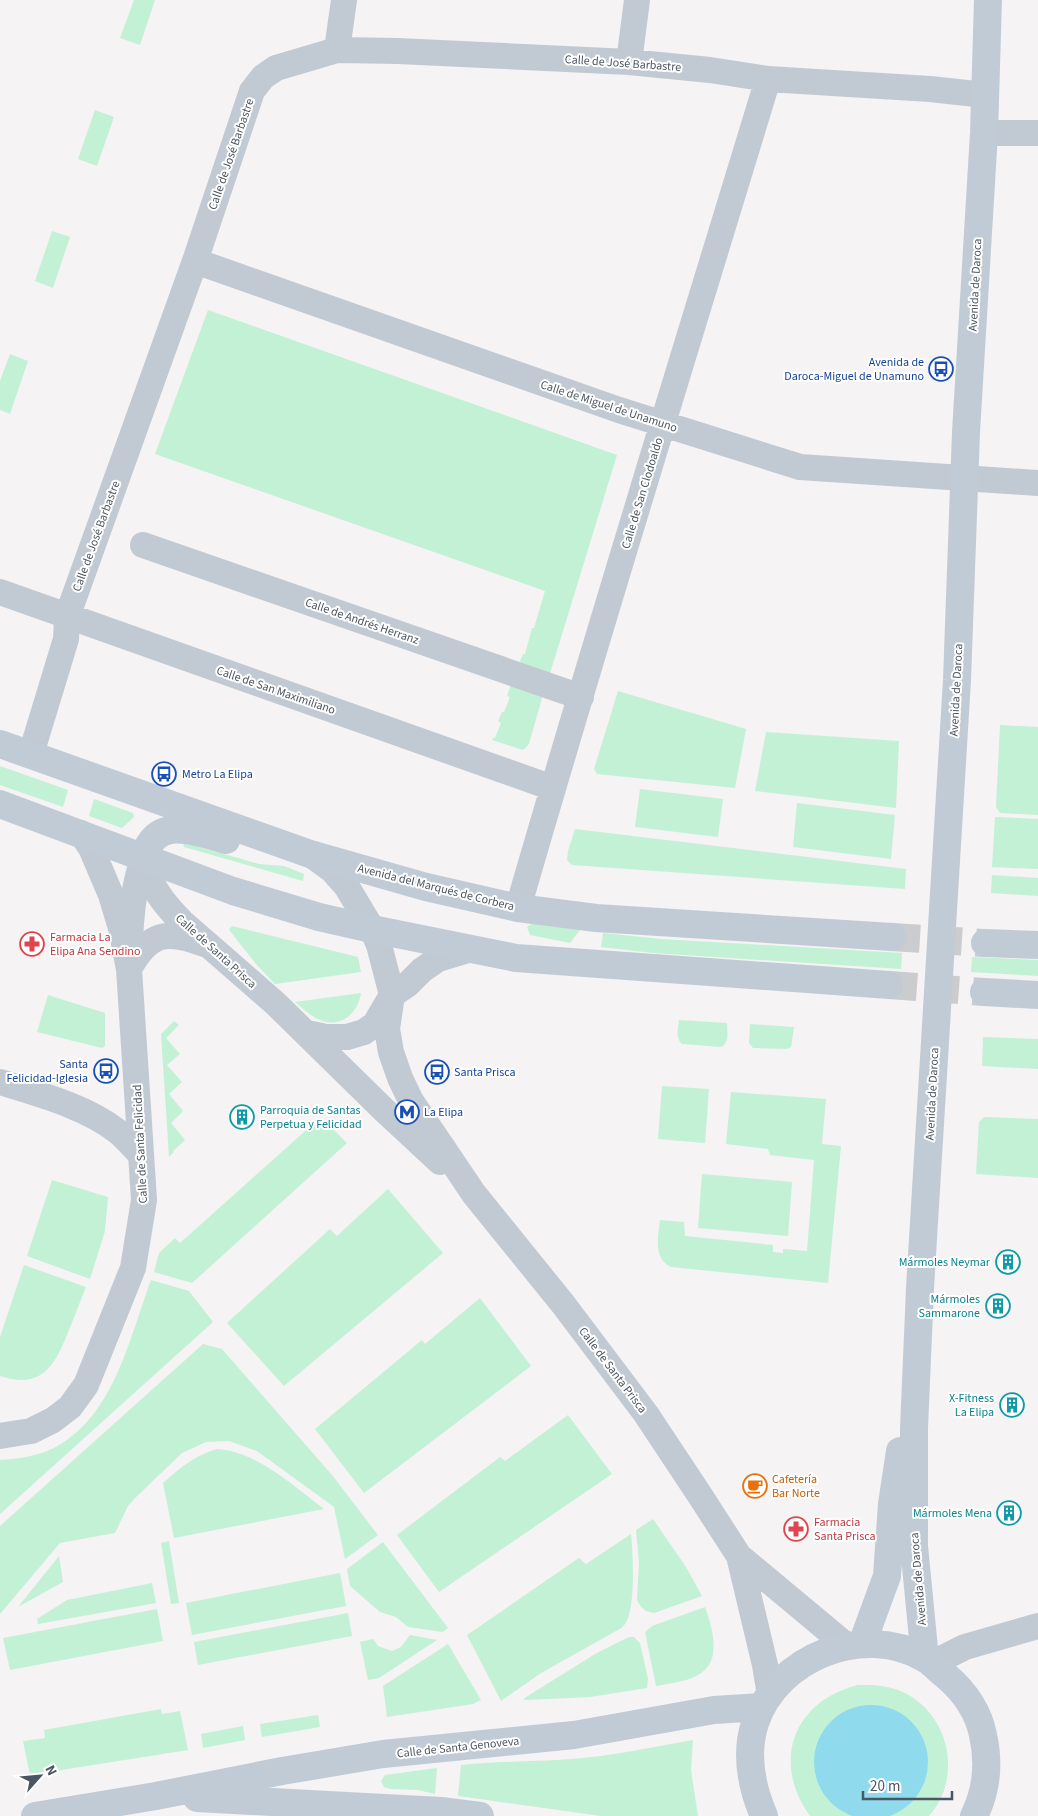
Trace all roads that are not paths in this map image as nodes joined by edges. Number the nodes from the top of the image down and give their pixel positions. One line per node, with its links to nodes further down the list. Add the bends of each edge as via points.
1 (344, 0): 4 (street)
2 (637, 0): 5 (street)
3 (988, 0): 7 (street, Avenida de Daroca)
4 (337, 50): 5 (street, Calle de José Barbastre); 10 (street, Calle de José Barbastre, via 276,68 252,91)
5 (629, 62): 6 (street, Calle de José Barbastre)
6 (768, 79): 7 (street, Calle de José Barbastre); 11 (street, Calle de San Clodoaldo)
7 (985, 95): 8 (street, Avenida de Daroca)
8 (984, 133): 9 (street); 12 (street, Avenida de Daroca)
9 (1038, 134)
10 (195, 261): 11 (street, Calle de Miguel de Unamuno); 16 (street, Calle de José Barbastre)
11 (662, 424): 12 (street, Calle de Miguel de Unamuno, via 800,467); 17 (street, Calle de San Clodoaldo)
12 (964, 478): 13 (street, Calle de Miguel de Unamuno); 41 (street, Avenida de Daroca, via 957,680)
13 (1038, 483)
14 (143, 545): 17 (street, Calle de Andrés Herranz)
15 (0, 592): 16 (street, Calle de San Maximiliano)
16 (67, 616): 19 (street, Calle de José Barbastre, via 66,639); 20 (street, Calle de San Maximiliano)
17 (581, 698): 20 (street, Calle de San Clodoaldo)
18 (0, 744): 19 (street, Avenida del Marqués de Corbera)
19 (30, 754): 23 (street, Avenida del Marqués de Corbera)
20 (553, 788): 25 (street, Calle de San Clodoaldo)
21 (0, 804): 22 (street)
22 (81, 833): 24 (street); 32 (street, Calle de Santa Felicidad, via 111,895)
23 (299, 849): 24 (street, via 259,849 180,829 164,830 155,836); 25 (street, Avenida del Marqués de Corbera, via 426,887); 26 (street, Calle de Santa Prisca, via 332,870 347,887)
24 (144, 857): 26 (street, via 234,890); 30 (street, Calle de Santa Prisca, via 153,886 167,907); 32 (street, Calle de Santa Felicidad, via 133,896)
25 (518, 908): 27 (street, Avenida del Marqués de Corbera, via 596,918)
26 (372, 930): 31 (street); 35 (street, Calle de Santa Prisca)
27 (892, 937)
28 (986, 943): 29 (street)
29 (1038, 945)
30 (210, 946): 32 (street, via 186,936 159,937 146,944); 37 (street, Calle de Santa Prisca)
31 (471, 949): 33 (street, via 516,958 584,964); 35 (street, via 438,959)
32 (129, 969): 39 (street, Calle de Santa Felicidad)
33 (889, 985)
34 (984, 992): 36 (street)
35 (392, 995): 37 (street, via 374,1024 364,1032 347,1037); 40 (street, Calle de Santa Prisca, via 387,1029 400,1078 411,1101)
36 (1038, 995)
37 (307, 1033): 40 (street, Calle de Santa Prisca)
38 (0, 1082): 39 (street, via 83,1111 116,1130)
39 (141, 1155): 42 (street, Calle de Santa Felicidad, via 144,1200 133,1268 86,1386 70,1407 53,1420 30,1431)
40 (474, 1194): 43 (street, Calle de Santa Prisca, via 646,1414)
41 (916, 1379): 45 (street, Avenida de Daroca, via 892,1504 886,1576); 46 (street, Avenida de Daroca, via 914,1546)
42 (0, 1436)
43 (738, 1556): 45 (street, Calle de Santa Prisca); 47 (street, Calle de Santa Prisca, via 765,1665)
44 (1038, 1626): 46 (street)
45 (854, 1645): 46 (street, via 902,1649); 47 (street, via 826,1651 808,1660 791,1673)
46 (928, 1661): 52 (street, via 958,1686 973,1706 981,1726 987,1768 984,1789)
47 (766, 1701): 48 (street, Calle de Santa Genoveva, via 574,1734 383,1754); 51 (street, via 754,1725 751,1760 756,1798)
48 (156, 1796): 49 (street, Calle de Santa Genoveva); 50 (street, Calle de Santa Genoveva, via 442,1811)
49 (35, 1816)
50 (480, 1816)
51 (764, 1816)
52 (974, 1816)

